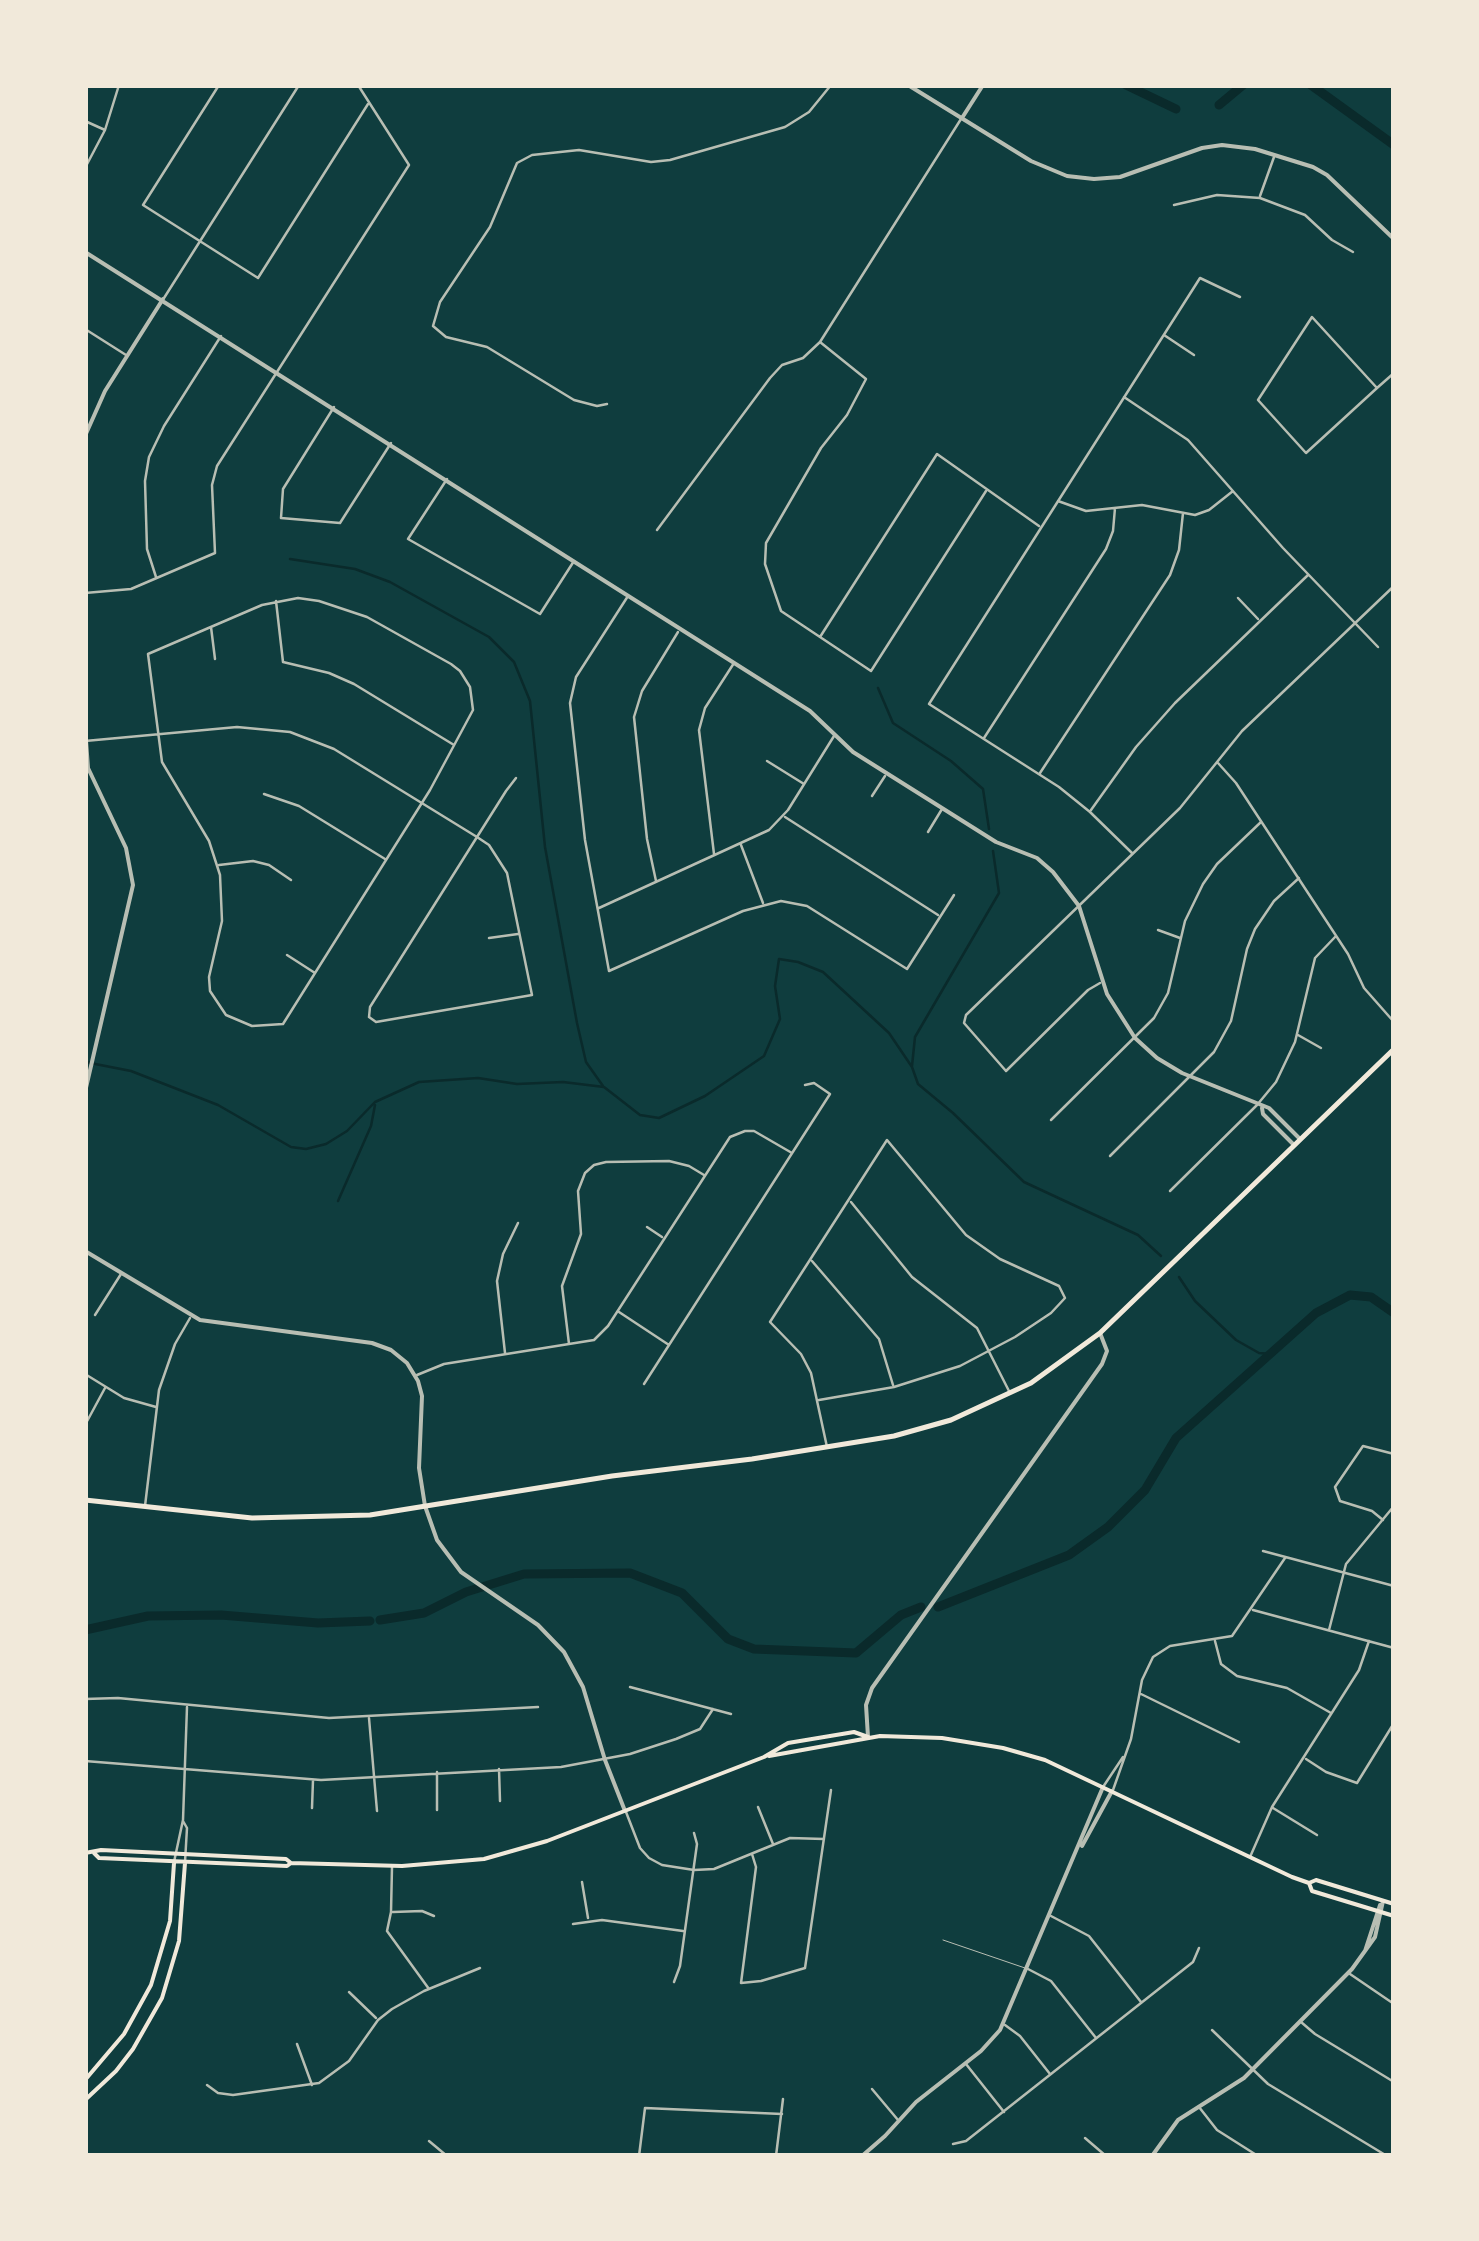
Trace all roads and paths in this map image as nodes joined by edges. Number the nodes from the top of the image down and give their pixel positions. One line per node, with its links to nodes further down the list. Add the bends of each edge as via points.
1 (120, 85): 11 (street)
2 (218, 85): 17 (street, via 143,204)
3 (299, 85): 17 (street)
4 (358, 85): 8 (street)
5 (831, 85): 32 (street, via 786,127 670,160 579,150 517,163 490,227 440,302 433,326 446,337 488,347 574,400)
6 (908, 85): 9 (street)
7 (983, 85): 9 (street)
8 (368, 103): 17 (street, via 258,278); 28 (street, via 409,165)
9 (962, 118): 12 (street, via 1042,167 1080,178 1133,174 1222,145); 25 (street)
10 (85, 121): 11 (street)
11 (104, 130): 13 (street)
12 (1274, 155): 14 (street); 16 (street, via 1327,175)
13 (85, 168)
14 (1260, 198): 15 (street, via 1216,195); 19 (street, via 1305,215)
15 (1174, 205)
16 (1394, 239)
17 (201, 242): 21 (street)
18 (85, 252): 21 (street)
19 (1353, 252)
20 (1240, 297): 23 (street, via 1200,278)
21 (163, 299): 24 (street); 27 (street)
22 (85, 328): 27 (street)
23 (1163, 334): 26 (street); 31 (street)
24 (221, 336): 28 (street); 46 (street, via 150,457 148,549)
25 (820, 342): 43 (street, via 803,358 782,364); 56 (street, via 866,379 763,551 781,611)
26 (1194, 354)
27 (127, 356): 34 (street)
28 (277, 371): 33 (street); 46 (street, via 214,475 215,553)
29 (1394, 373): 30 (street)
30 (1377, 388): 30 (street, via 1306,453 1258,400 1312,317)
31 (1122, 396): 38 (street, via 1181,434); 39 (street)
32 (608, 404)
33 (334, 407): 35 (street); 35 (street, via 283,489 281,518 340,523)
34 (85, 436)
35 (391, 443): 36 (street)
36 (447, 479): 44 (street); 44 (street, via 408,539 540,614)
37 (986, 491): 42 (street); 56 (street, via 871,671); 56 (street, via 938,454)
38 (1233, 491): 41 (street, via 1203,514); 45 (street)
39 (1057, 501): 40 (street, via 1086,512); 42 (street)
40 (1115, 508): 41 (street, via 1142,505); 63 (street, via 1106,549)
41 (1183, 514): 69 (street, via 1170,575)
42 (1040, 526): 63 (street, via 929,704)
43 (658, 530)
44 (574, 560): 49 (street)
45 (1308, 574): 52 (street); 53 (street)
46 (157, 578): 48 (street, via 124,591)
47 (1394, 586): 53 (street)
48 (85, 593)
49 (629, 594): 55 (street); 92 (street, via 580,672 570,703)
50 (1238, 598): 52 (street)
51 (276, 600): 54 (street); 65 (street, via 283,662 354,684); 65 (street, via 308,598 367,617 460,670 473,710)
52 (1260, 621): 76 (street, via 1175,703)
53 (1355, 623): 57 (street); 67 (street)
54 (210, 627): 58 (street); 61 (street, via 148,654)
55 (681, 628): 59 (street); 88 (street, via 642,691 634,717)
56 (820, 638)
57 (1378, 647)
58 (215, 659)
59 (734, 662): 62 (street, via 810,711); 83 (street, via 699,730)
60 (85, 727): 64 (street)
61 (156, 735): 64 (street); 74 (street, via 236,727 290,732 334,749); 85 (street, via 166,771 204,830)
62 (834, 736): 68 (street); 71 (street)
63 (984, 739): 69 (street)
64 (85, 741): 109 (street, via 92,781 126,848 132,875 131,904)
65 (455, 745): 74 (street)
66 (767, 761): 71 (street)
67 (1216, 762): 78 (street); 82 (street)
68 (886, 774): 73 (street); 75 (street)
69 (1039, 774): 76 (street)
70 (516, 778): 80 (street)
71 (804, 784): 77 (street)
72 (264, 794): 84 (street, via 299,806)
73 (872, 796)
74 (422, 804): 80 (street); 84 (street)
75 (942, 809): 79 (street); 91 (street, via 1037,858)
76 (1090, 812): 82 (street)
77 (784, 816): 81 (street); 93 (street)
78 (1262, 822): 86 (street); 98 (street, via 1208,876)
79 (928, 832)
80 (477, 837): 95 (street, via 505,866); 95 (street, via 369,1017 400,1020 532,995)
81 (740, 844): 83 (street); 90 (street)
82 (1133, 854): 91 (street)
83 (714, 856): 88 (street)
84 (386, 860): 100 (street)
85 (218, 866): 87 (street, via 253,861); 100 (street, via 223,904 209,977 222,1012 252,1026 283,1024)
86 (1298, 878): 96 (street); 107 (street, via 1261,918 1228,1030)
87 (291, 880)
88 (656, 882): 92 (street)
89 (954, 895): 93 (street)
90 (763, 903): 92 (street, via 610,972); 93 (street, via 807,906 907,969)
91 (1079, 906): 101 (street); 101 (street, via 964,1023 1006,1071)
92 (597, 908)
93 (940, 916)
94 (1158, 930): 98 (street)
95 (520, 934): 97 (street)
96 (1336, 936): 102 (street, via 1364,988); 103 (street, via 1315,958)
97 (489, 938)
98 (1181, 939): 104 (street, via 1164,1001)
99 (286, 955): 100 (street)
100 (315, 974)
101 (1102, 982): 104 (street)
102 (1394, 1022)
103 (1297, 1034): 105 (street); 110 (street)
104 (1135, 1038): 107 (street); 111 (street)
105 (1322, 1048)
106 (1394, 1049): 112 (main road)
107 (1192, 1077): 110 (street); 115 (street)
108 (806, 1085): 114 (street, via 830,1094)
109 (85, 1092)
110 (1260, 1106): 112 (street); 113 (street); 117 (street)
111 (1050, 1120)
112 (1300, 1138): 113 (main road)
113 (1293, 1144): 128 (main road)
114 (792, 1153): 116 (street, via 745,1130 726,1141); 130 (street)
115 (1110, 1156)
116 (704, 1175): 121 (street); 129 (street, via 669,1161 606,1162 585,1174 578,1190 579,1242 562,1286)
117 (1170, 1191)
118 (849, 1200): 123 (street); 131 (street, via 912,1277 977,1328); 131 (street, via 887,1140 966,1235 1059,1286 1064,1302)
119 (518, 1223): 132 (street, via 497,1281)
120 (646, 1227): 121 (street)
121 (664, 1238): 125 (street)
122 (85, 1251): 124 (street)
123 (811, 1260): 137 (street, via 879,1339); 139 (street, via 770,1322 801,1354)
124 (122, 1273): 126 (street); 127 (street)
125 (617, 1312): 129 (street, via 600,1336); 130 (street)
126 (95, 1315)
127 (191, 1317): 134 (street, via 379,1345); 140 (street, via 166,1364)
128 (1100, 1333): 138 (main road); 168 (street, via 1107,1351 1102,1364 869,1692)
129 (569, 1345): 132 (street)
130 (670, 1345): 135 (street)
131 (990, 1352): 137 (street); 138 (street)
132 (506, 1355): 134 (street)
133 (85, 1374): 136 (street)
134 (416, 1376): 146 (street)
135 (644, 1384)
136 (106, 1387): 140 (street); 141 (street)
137 (894, 1388): 139 (street)
138 (1010, 1394): 142 (main road, via 914,1431)
139 (819, 1400): 142 (street)
140 (156, 1407): 145 (street)
141 (85, 1425)
142 (827, 1447): 146 (main road)
143 (1394, 1454): 148 (street, via 1363,1446 1335,1487 1340,1501)
144 (85, 1500): 145 (main road)
145 (145, 1506): 146 (main road, via 302,1519)
146 (425, 1506): 173 (street, via 445,1552 564,1652)
147 (1394, 1506): 148 (street)
148 (1383, 1520): 151 (street)
149 (1263, 1551): 150 (street)
150 (1285, 1558): 151 (street); 153 (street)
151 (1343, 1573): 152 (street); 154 (street)
152 (1394, 1586)
153 (1251, 1609): 154 (street); 155 (street, via 1232,1636)
154 (1329, 1630): 156 (street)
155 (1215, 1641): 159 (street, via 1158,1651); 165 (street, via 1221,1664 1237,1676 1287,1688)
156 (1368, 1641): 157 (street); 165 (street)
157 (1394, 1648)
158 (630, 1686): 163 (street)
159 (1139, 1694): 169 (street); 170 (street)
160 (85, 1698): 161 (street)
161 (187, 1705): 166 (street, via 307,1717); 175 (street)
162 (538, 1707): 166 (street)
163 (713, 1709): 164 (street); 173 (street, via 700,1729)
164 (731, 1714)
165 (1332, 1714): 172 (street)
166 (368, 1715): 178 (street)
167 (1394, 1723): 172 (street, via 1357,1783)
168 (868, 1736): 171 (main road); 171 (main road, via 802,1740); 180 (main road, via 1004,1748)
169 (1239, 1742)
170 (1124, 1756): 180 (street); 182 (street)
171 (764, 1757): 189 (main road)
172 (1305, 1758): 185 (street)
173 (605, 1760): 176 (street); 189 (street)
174 (85, 1761): 175 (street)
175 (184, 1768): 179 (street); 190 (street)
176 (500, 1769): 177 (street); 183 (street)
177 (437, 1772): 178 (street); 187 (street)
178 (374, 1777): 179 (street); 188 (street)
179 (313, 1780): 186 (street)
180 (1103, 1787): 182 (main road); 195 (street)
181 (831, 1790): 193 (street)
182 (1112, 1791): 195 (street); 201 (main road)
183 (500, 1801)
184 (758, 1807): 194 (street)
185 (1272, 1807): 192 (street); 201 (street)
186 (312, 1808)
187 (437, 1810)
188 (377, 1811)
189 (625, 1811): 205 (main road, via 505,1855); 206 (street, via 648,1858)
190 (183, 1820): 198 (street); 199 (street)
191 (694, 1833): 206 (street)
192 (1317, 1835)
193 (824, 1840): 194 (street, via 796,1837); 200 (street, via 805,1968 741,1982 756,1867)
194 (773, 1845): 200 (street)
195 (1079, 1850): 214 (street)
196 (85, 1853): 197 (main road)
197 (94, 1853): 198 (main road); 202 (main road)
198 (176, 1854): 199 (main road); 202 (street)
199 (186, 1854): 203 (street); 204 (main road)
200 (752, 1854): 206 (street)
201 (1249, 1859): 208 (main road)
202 (174, 1862): 203 (main road); 217 (main road)
203 (185, 1863): 204 (main road); 218 (main road)
204 (291, 1863): 205 (main road)
205 (392, 1866): 211 (street)
206 (694, 1870): 220 (street)
207 (582, 1882): 216 (street)
208 (1309, 1883): 209 (main road); 212 (main road, via 1312,1890)
209 (1382, 1901): 210 (main road); 212 (street)
210 (1394, 1904)
211 (391, 1912): 213 (street); 227 (street, via 386,1931)
212 (1379, 1912): 215 (main road); 225 (street, via 1376,1937)
213 (434, 1916)
214 (1051, 1916): 224 (street); 229 (street, via 1089,1936)
215 (1394, 1916)
216 (588, 1919): 219 (street); 220 (street)
217 (170, 1921): 218 (main road); 240 (main road, via 138,2010)
218 (182, 1923): 246 (main road, via 153,2017 116,2071)
219 (573, 1924)
220 (685, 1932): 226 (street)
221 (943, 1940): 224 (lane)
222 (1199, 1948): 229 (street, via 1193,1962)
223 (480, 1968): 227 (street)
224 (1028, 1969): 233 (street); 235 (street, via 1050,1981)
225 (1348, 1973): 230 (street); 232 (street)
226 (674, 1982)
227 (429, 1990): 231 (street)
228 (348, 1992): 231 (street)
229 (1142, 2002): 235 (street)
230 (1394, 2004)
231 (378, 2020): 243 (street, via 349,2060)
232 (1300, 2021): 238 (street); 241 (street)
233 (1004, 2024): 237 (street); 239 (street)
234 (1212, 2030): 238 (street)
235 (1096, 2038): 239 (street)
236 (297, 2044): 243 (street)
237 (965, 2063): 248 (street); 250 (street)
238 (1251, 2070): 247 (street); 261 (street)
239 (1050, 2074): 248 (street)
240 (85, 2080)
241 (1394, 2082)
242 (207, 2085): 243 (street, via 233,2095)
243 (312, 2085)
244 (872, 2089): 250 (street)
245 (783, 2099): 249 (street)
246 (85, 2100)
247 (1198, 2106): 259 (street, via 1178,2120); 260 (street, via 1217,2130)
248 (1004, 2112): 253 (street, via 966,2142)
249 (782, 2114): 255 (street, via 646,2108); 256 (street)
250 (899, 2121): 257 (street)
251 (1084, 2138): 258 (street)
252 (429, 2140): 254 (street)
253 (953, 2144)
254 (448, 2156)
255 (638, 2156)
256 (776, 2156)
257 (862, 2156)
258 (1106, 2156)
259 (1152, 2156)
260 (1258, 2156)
261 (1387, 2156)

